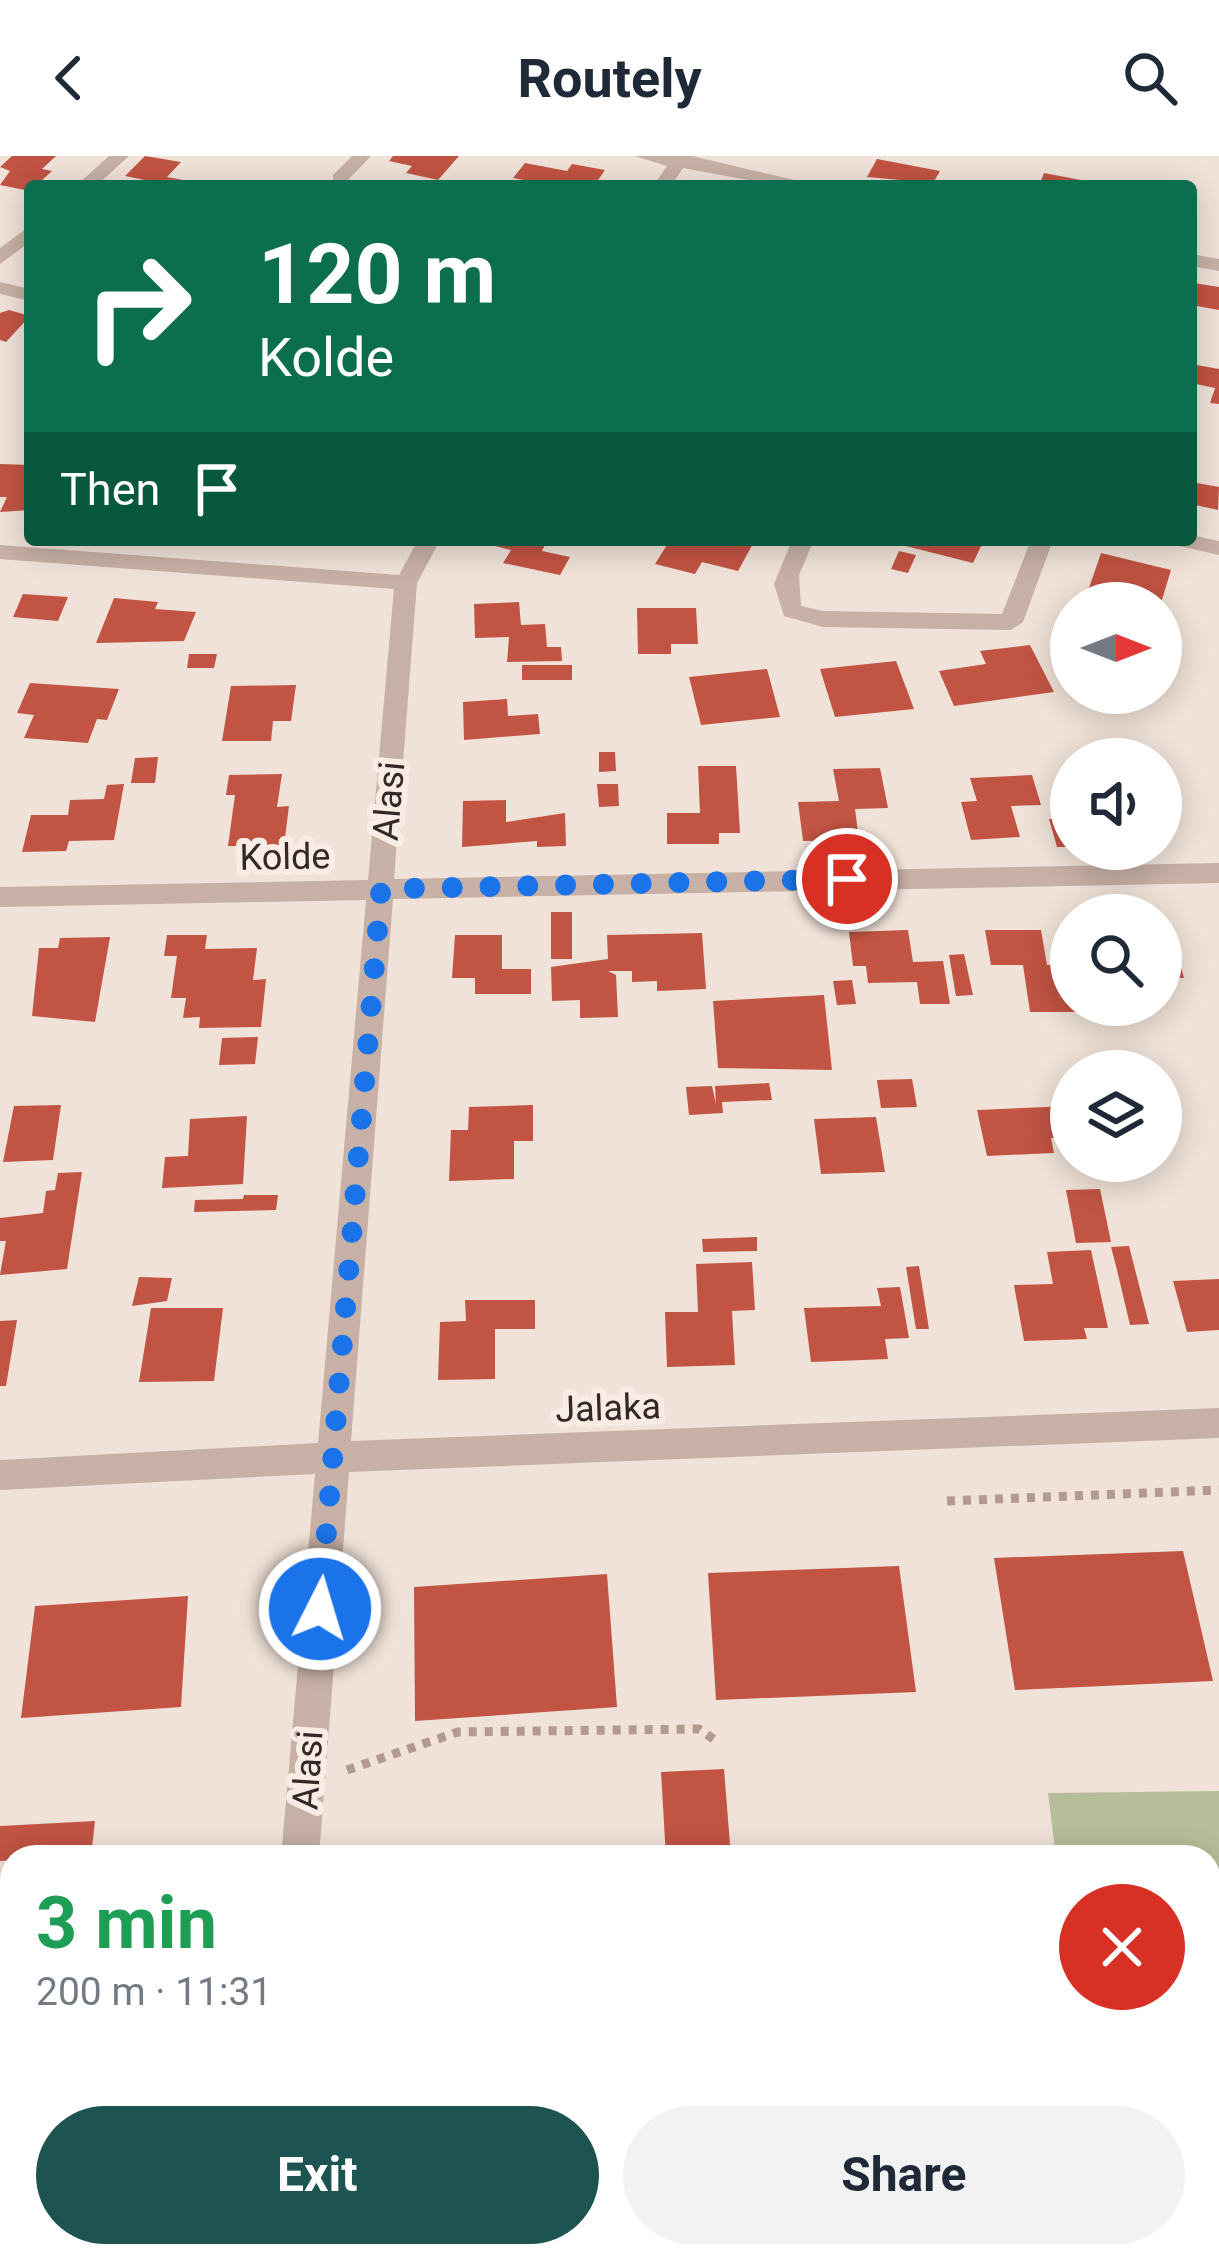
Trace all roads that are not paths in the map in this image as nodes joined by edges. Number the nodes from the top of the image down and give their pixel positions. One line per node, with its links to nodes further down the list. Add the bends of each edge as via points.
1 (120, 156): 6 (street)
2 (362, 156): 5 (street)
3 (644, 156): 4 (street)
4 (681, 159): 7 (street)
5 (339, 179)
6 (92, 180)
7 (782, 180)
8 (24, 237): 9 (street)
9 (0, 258)
10 (426, 546): 14 (street, Alasi)
11 (800, 546): 12 (street, via 784,597 792,611 823,620 1011,622)
12 (1040, 546)
13 (0, 551): 14 (street)
14 (406, 583): 16 (street, Alasi)
15 (1219, 872): 16 (street, Kolde)
16 (381, 889): 17 (street, Kolde); 19 (street, Alasi)
17 (0, 897)
18 (1219, 1423): 19 (street, Jalaka)
19 (334, 1456): 20 (street, Jalaka); 21 (street, Alasi)
20 (0, 1475)
21 (301, 1845)

